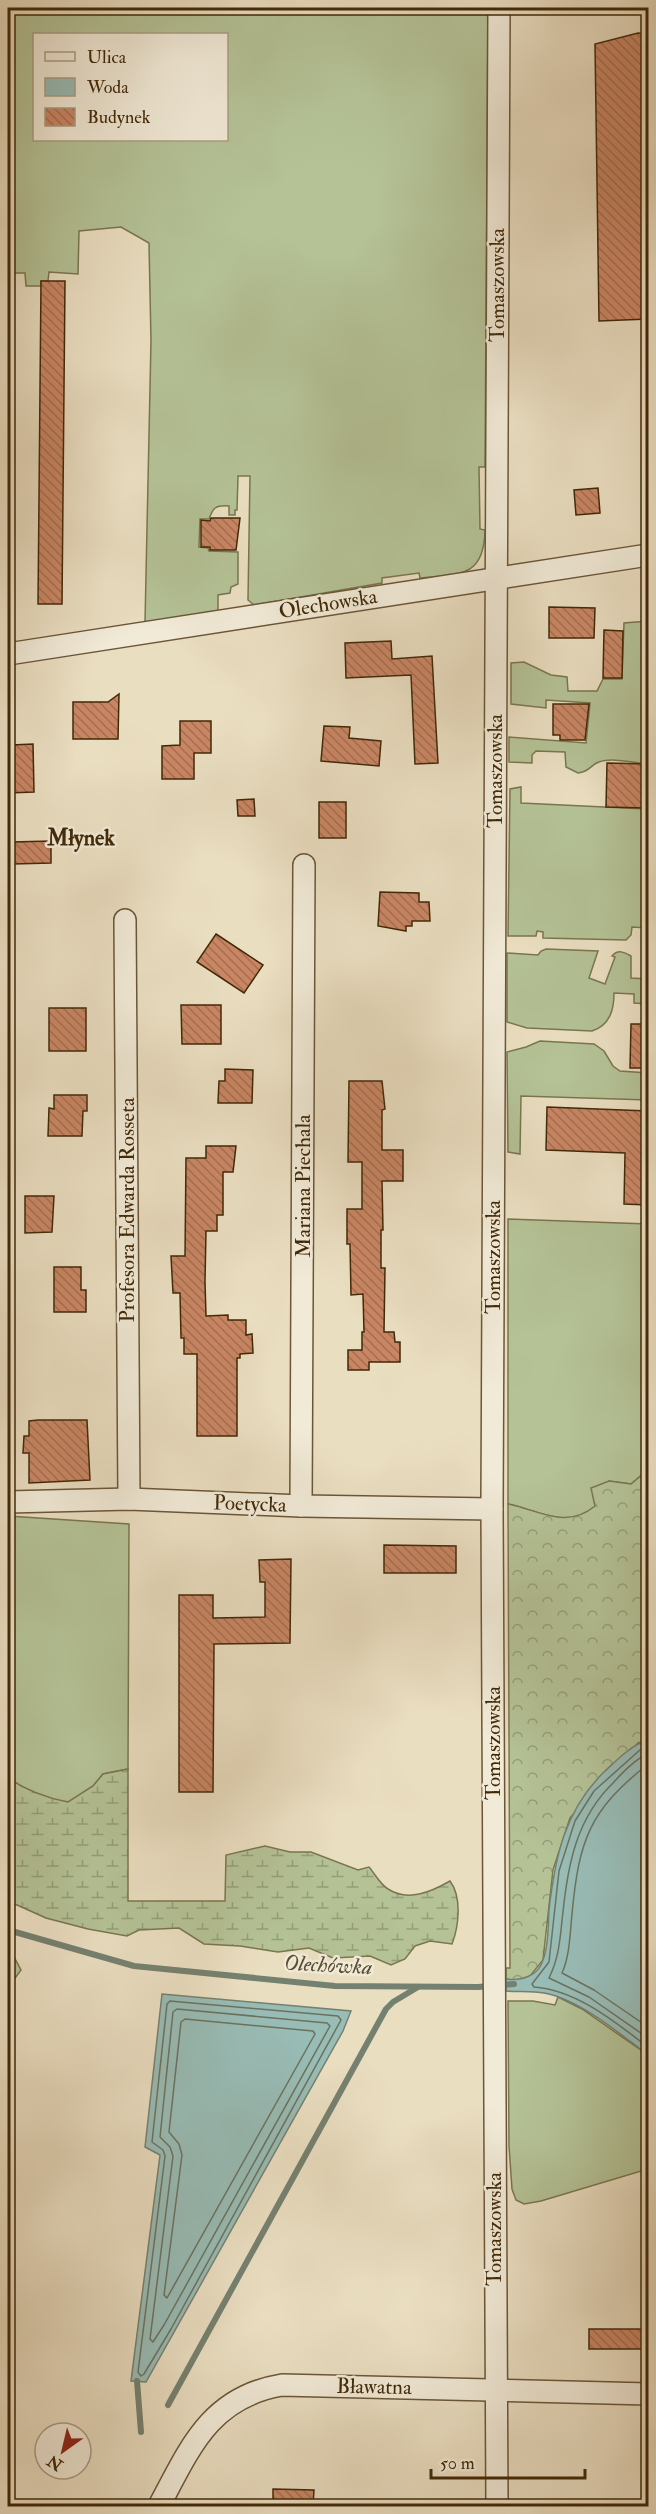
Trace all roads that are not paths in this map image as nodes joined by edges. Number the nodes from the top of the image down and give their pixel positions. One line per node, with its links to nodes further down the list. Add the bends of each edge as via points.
1 (499, 8): 3 (street, Tomaszowska)
2 (648, 555): 3 (street, Olechowska)
3 (496, 578): 4 (street, Olechowska); 10 (street, Tomaszowska)
4 (8, 654)
5 (304, 865): 9 (street, Mariana Piechala)
6 (125, 920): 7 (street, Profesora Edwarda Rosseta)
7 (129, 1499): 8 (street, Poetycka); 9 (street, Poetycka)
8 (8, 1502)
9 (301, 1506): 10 (street, Poetycka)
10 (492, 1509): 11 (street, Tomaszowska)
11 (496, 2390): 12 (street, Bławatna); 13 (street, Bławatna, via 282,2385 259,2389 237,2399 208,2424); 14 (street, Tomaszowska)
12 (648, 2394)
13 (159, 2506)
14 (497, 2506)

